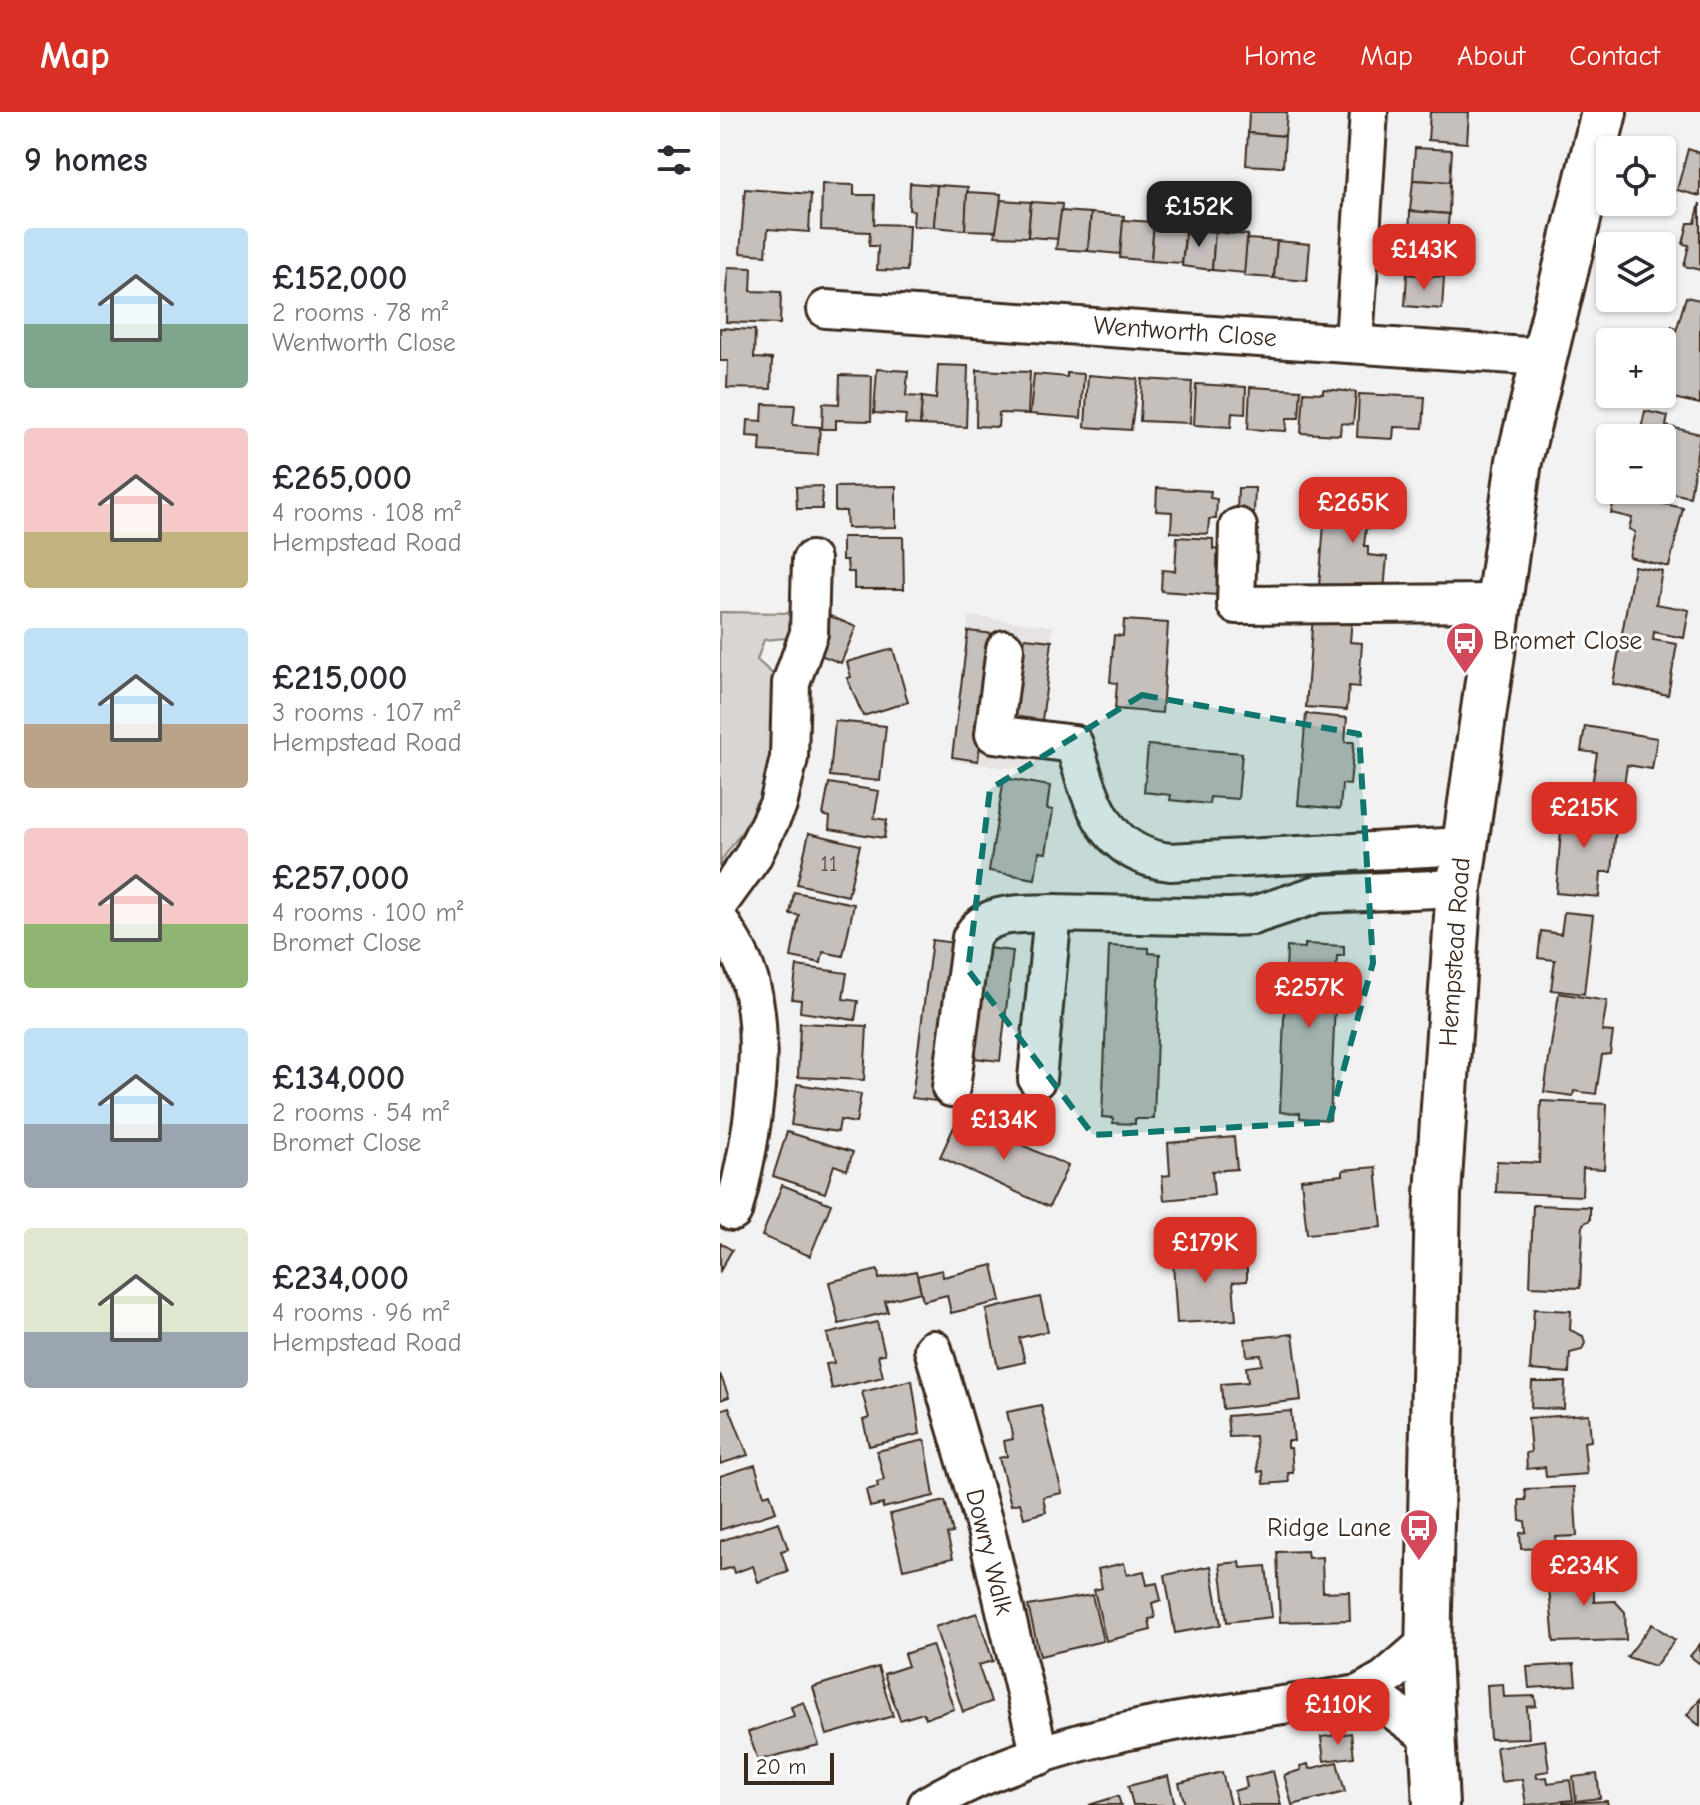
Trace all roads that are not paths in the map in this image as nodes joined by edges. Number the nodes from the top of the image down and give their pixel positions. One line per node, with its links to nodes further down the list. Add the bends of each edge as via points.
1 (1369, 112): 4 (street)
2 (1604, 112): 5 (main road, Hempstead Road)
3 (826, 309): 4 (street, Wentworth Close)
4 (1354, 342): 5 (street, Wentworth Close)
5 (1543, 357): 8 (main road, Hempstead Road, via 1519,461)
6 (1238, 527): 8 (street, via 1236,605)
7 (811, 560): 12 (street, via 809,633 791,683 789,758 778,805 752,858)
8 (1497, 603): 10 (main road, Hempstead Road)
9 (1005, 649): 10 (street, via 994,734 1074,744 1089,793 1110,833 1136,855 1154,860)
10 (1464, 846): 11 (main road, Hempstead Road)
11 (1459, 888): 13 (street, via 1318,894 1240,916); 19 (main road, Hempstead Road, via 1438,1194)
12 (720, 902)
13 (1053, 913): 15 (street); 16 (street, via 995,916 976,929)
14 (720, 921): 17 (street, via 747,971 757,1048 750,1127)
15 (1037, 1079)
16 (951, 1088)
17 (733, 1212)
18 (933, 1349): 22 (street, Dowry Walk, via 986,1530)
19 (1428, 1642): 20 (street); 21 (main road, Hempstead Road)
20 (1359, 1694): 21 (street, via 1389,1707); 22 (street, via 1143,1728)
21 (1430, 1737): 24 (main road, Hempstead Road)
22 (1040, 1756): 23 (street, via 988,1774)
23 (927, 1805)
24 (1436, 1805)

